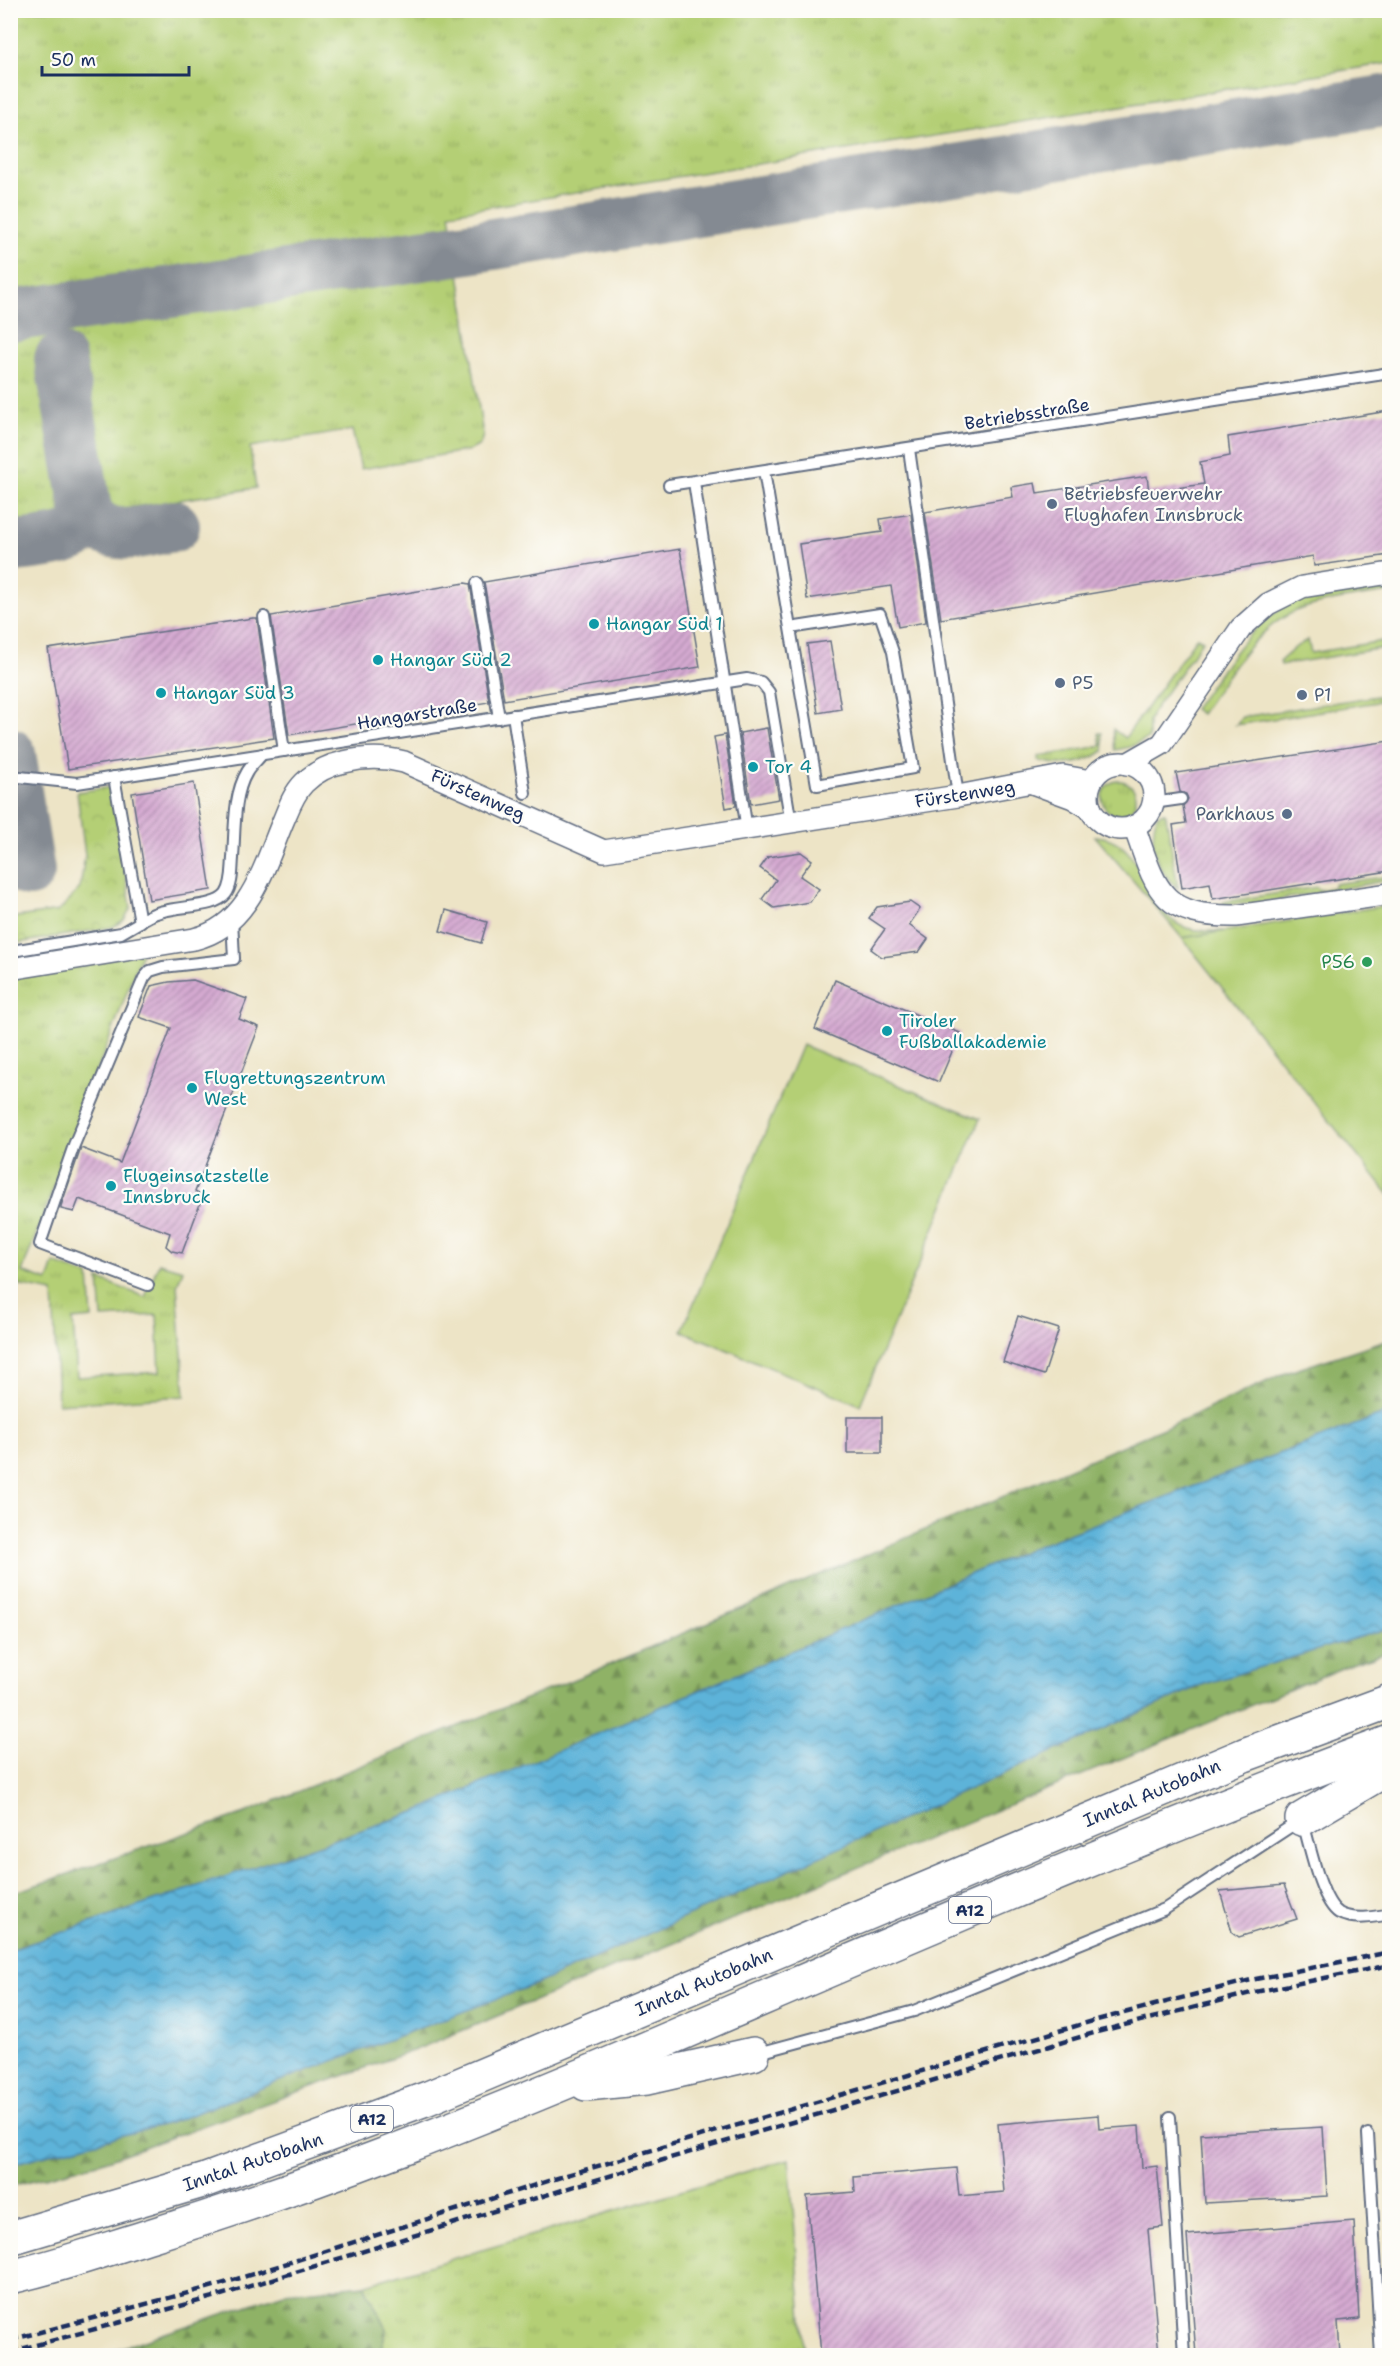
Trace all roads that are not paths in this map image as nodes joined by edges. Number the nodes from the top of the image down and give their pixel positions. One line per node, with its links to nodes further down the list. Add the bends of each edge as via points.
1 (1389, 373): 2 (lane, Betriebsstraße)
2 (909, 449): 3 (lane, Betriebsstraße); 21 (lane)
3 (764, 471): 4 (lane, Betriebsstraße); 9 (lane)
4 (693, 482): 5 (lane, Betriebsstraße); 10 (lane)
5 (669, 485)
6 (1389, 573): 15 (street, via 1302,587 1268,604 1241,628 1162,744)
7 (477, 583): 12 (lane)
8 (264, 617): 13 (lane)
9 (790, 628): 9 (lane, via 880,614 893,652 913,768 817,785)
10 (725, 681): 11 (lane, Hangarstraße); 25 (lane, Hangarstraße, via 755,679 769,692); 27 (lane)
11 (513, 716): 12 (lane, Hangarstraße); 20 (lane)
12 (499, 718): 13 (lane, Hangarstraße)
13 (284, 751): 14 (lane, Hangarstraße)
14 (262, 754): 17 (lane, Hangarstraße); 30 (lane, via 242,784 232,876 226,893 213,902 154,911)
15 (1127, 764): 18 (street, via 1105,767); 23 (street, via 1150,781)
16 (10, 776): 17 (lane, Hangarstraße, via 77,783)
17 (114, 777): 30 (lane)
18 (1091, 781): 19 (street, Fürstenweg, via 1064,776); 24 (street)
19 (1032, 783): 21 (street, Fürstenweg); 24 (street, Fürstenweg)
20 (525, 793)
21 (958, 796): 25 (street, Fürstenweg)
22 (1181, 799): 23 (lane)
23 (1153, 802): 26 (street, via 1143,820)
24 (1091, 809): 26 (street, via 1104,824 1124,829)
25 (791, 823): 27 (street, Fürstenweg)
26 (1134, 826): 28 (street, via 1158,889 1186,910 1236,916)
27 (747, 830): 29 (street, Fürstenweg, via 604,851 404,762 358,759 326,768 302,785 251,895)
28 (1389, 894)
29 (232, 919): 32 (street, Fürstenweg, via 204,937); 33 (lane, via 234,959 163,967 150,971 144,978 74,1145 40,1244)
30 (140, 922): 31 (lane, via 121,933)
31 (10, 949)
32 (10, 969)
33 (148, 1285)
34 (1389, 1701): 43 (highway, Inntal Autobahn / A12, via 1200,1773 428,2098 206,2180)
35 (1389, 1742): 40 (highway, Inntal Autobahn / A12, via 1257,1791 1053,1875)
36 (1389, 1767): 37 (highway)
37 (1302, 1819): 38 (lane, via 1321,1883 1336,1910 1352,1917); 39 (lane, via 1165,1909 914,2011)
38 (1389, 1914)
39 (753, 2054): 40 (highway, via 647,2078)
40 (555, 2087): 44 (highway, Inntal Autobahn / A12, via 336,2174)
41 (1170, 2117): 45 (lane)
42 (1368, 2134): 46 (lane)
43 (10, 2238)
44 (10, 2277)
45 (1184, 2355)
46 (1381, 2355)

